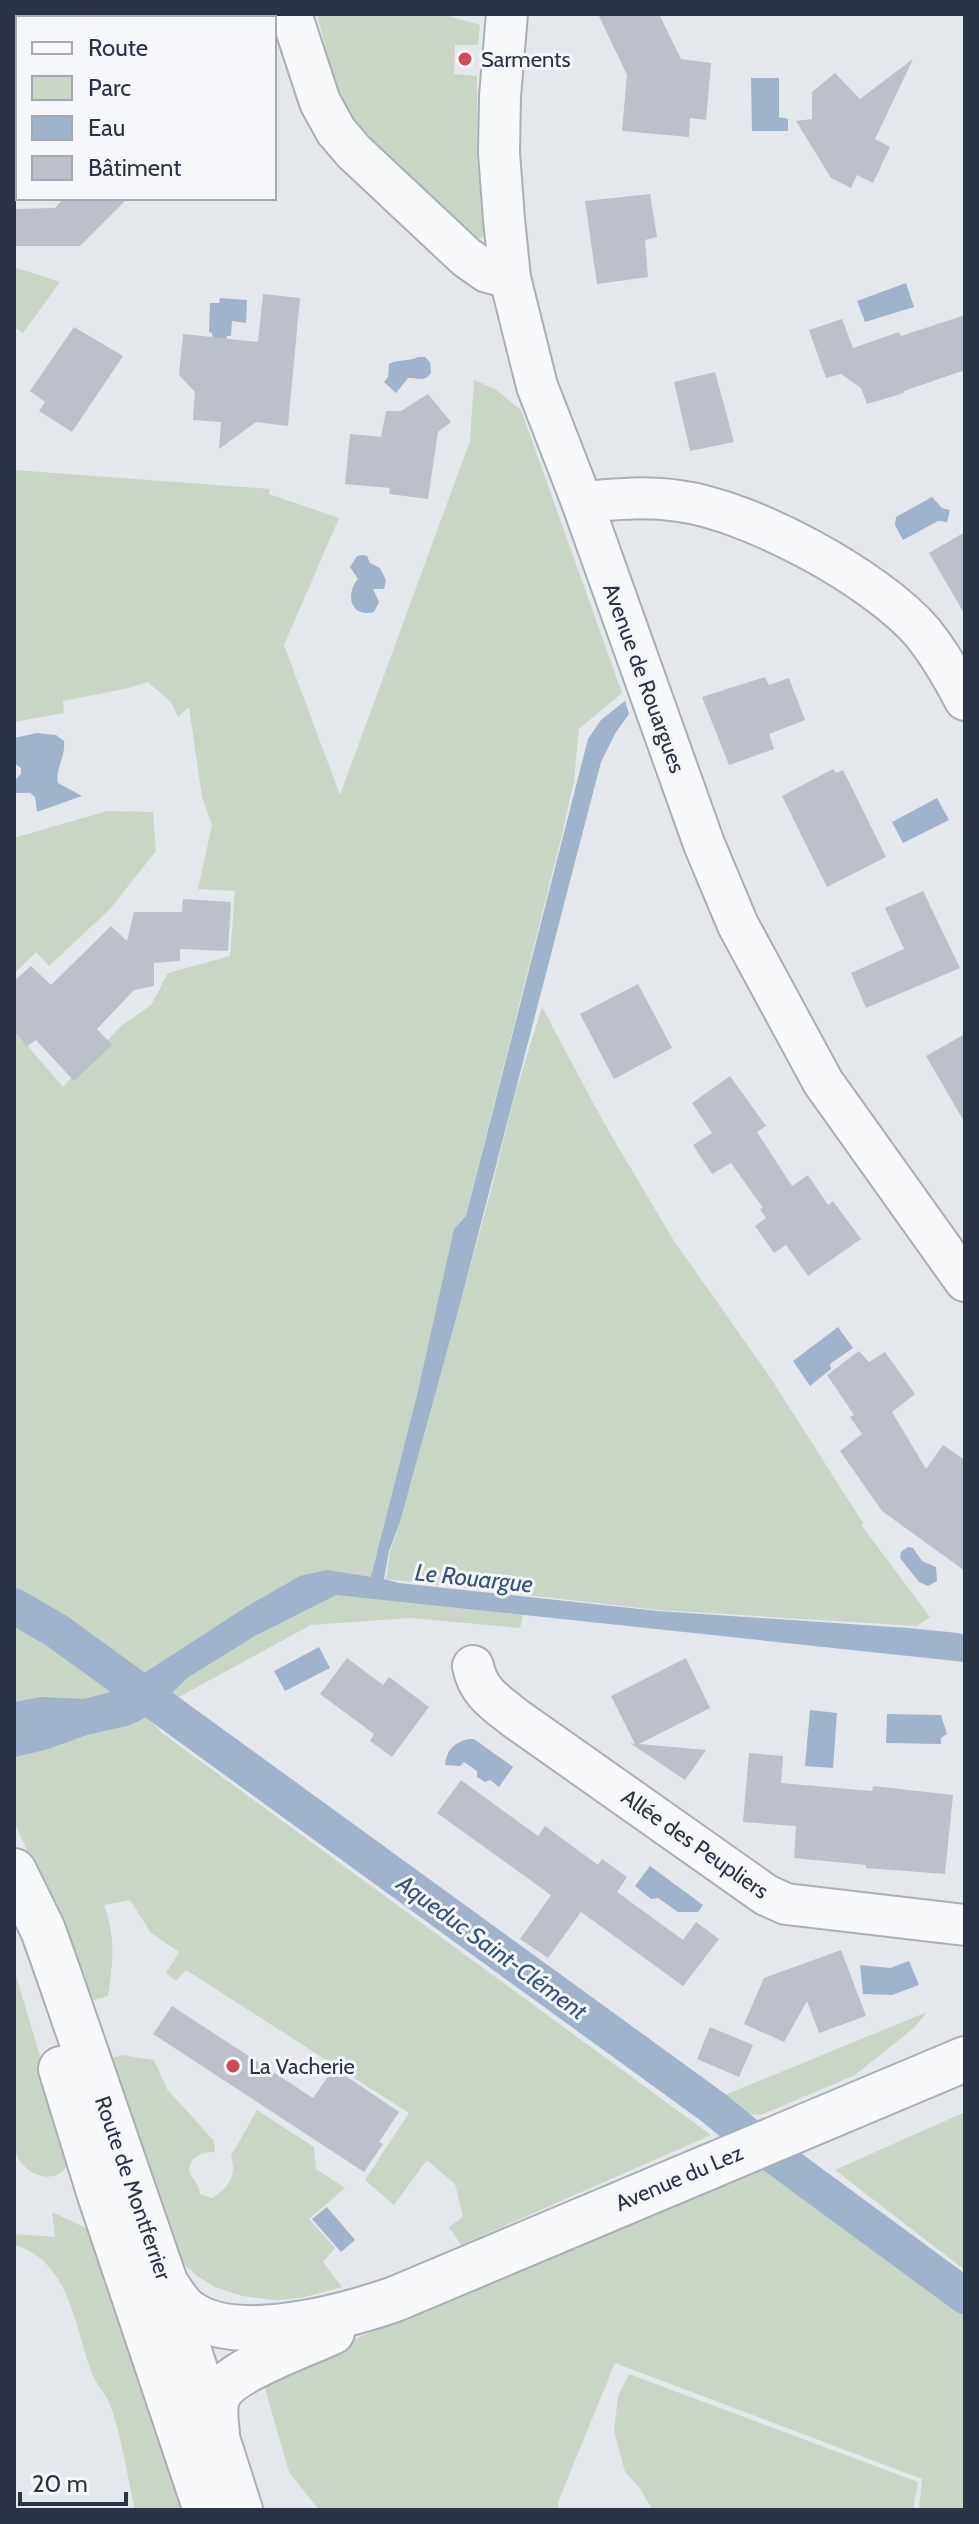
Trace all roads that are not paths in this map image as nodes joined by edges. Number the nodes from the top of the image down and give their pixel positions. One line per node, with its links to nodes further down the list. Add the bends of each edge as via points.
1 (291, 14): 3 (street, via 320,102 336,131 466,257 487,272)
2 (507, 14): 3 (street, Avenue de Rouargues, via 499,153)
3 (510, 278): 4 (street, Avenue de Rouargues, via 537,386)
4 (582, 502): 5 (street, via 630,496 682,501 809,547 891,604 922,633); 6 (street, Avenue de Rouargues, via 738,925 823,1082)
5 (965, 700)
6 (965, 1281)
7 (473, 1666): 10 (street, Allée des Peupliers, via 485,1694 515,1718 766,1895 786,1904)
8 (14, 1871): 12 (street, Route de Montferrier, via 54,1960)
9 (14, 1918): 14 (street, Route de Montferrier, via 122,2261)
10 (965, 1925)
11 (965, 2059): 13 (street, Avenue du Lez, via 395,2299 313,2322)
12 (166, 2284): 13 (street, Avenue du Lez, via 183,2307); 14 (street, Route de Montferrier)
13 (250, 2348): 14 (street, Avenue du Lez); 15 (street, via 218,2396)
14 (179, 2367): 15 (street, Route de Montferrier); 16 (street, Route de Montferrier)
15 (218, 2441): 17 (street, Route de Montferrier)
16 (206, 2510)
17 (240, 2510)

